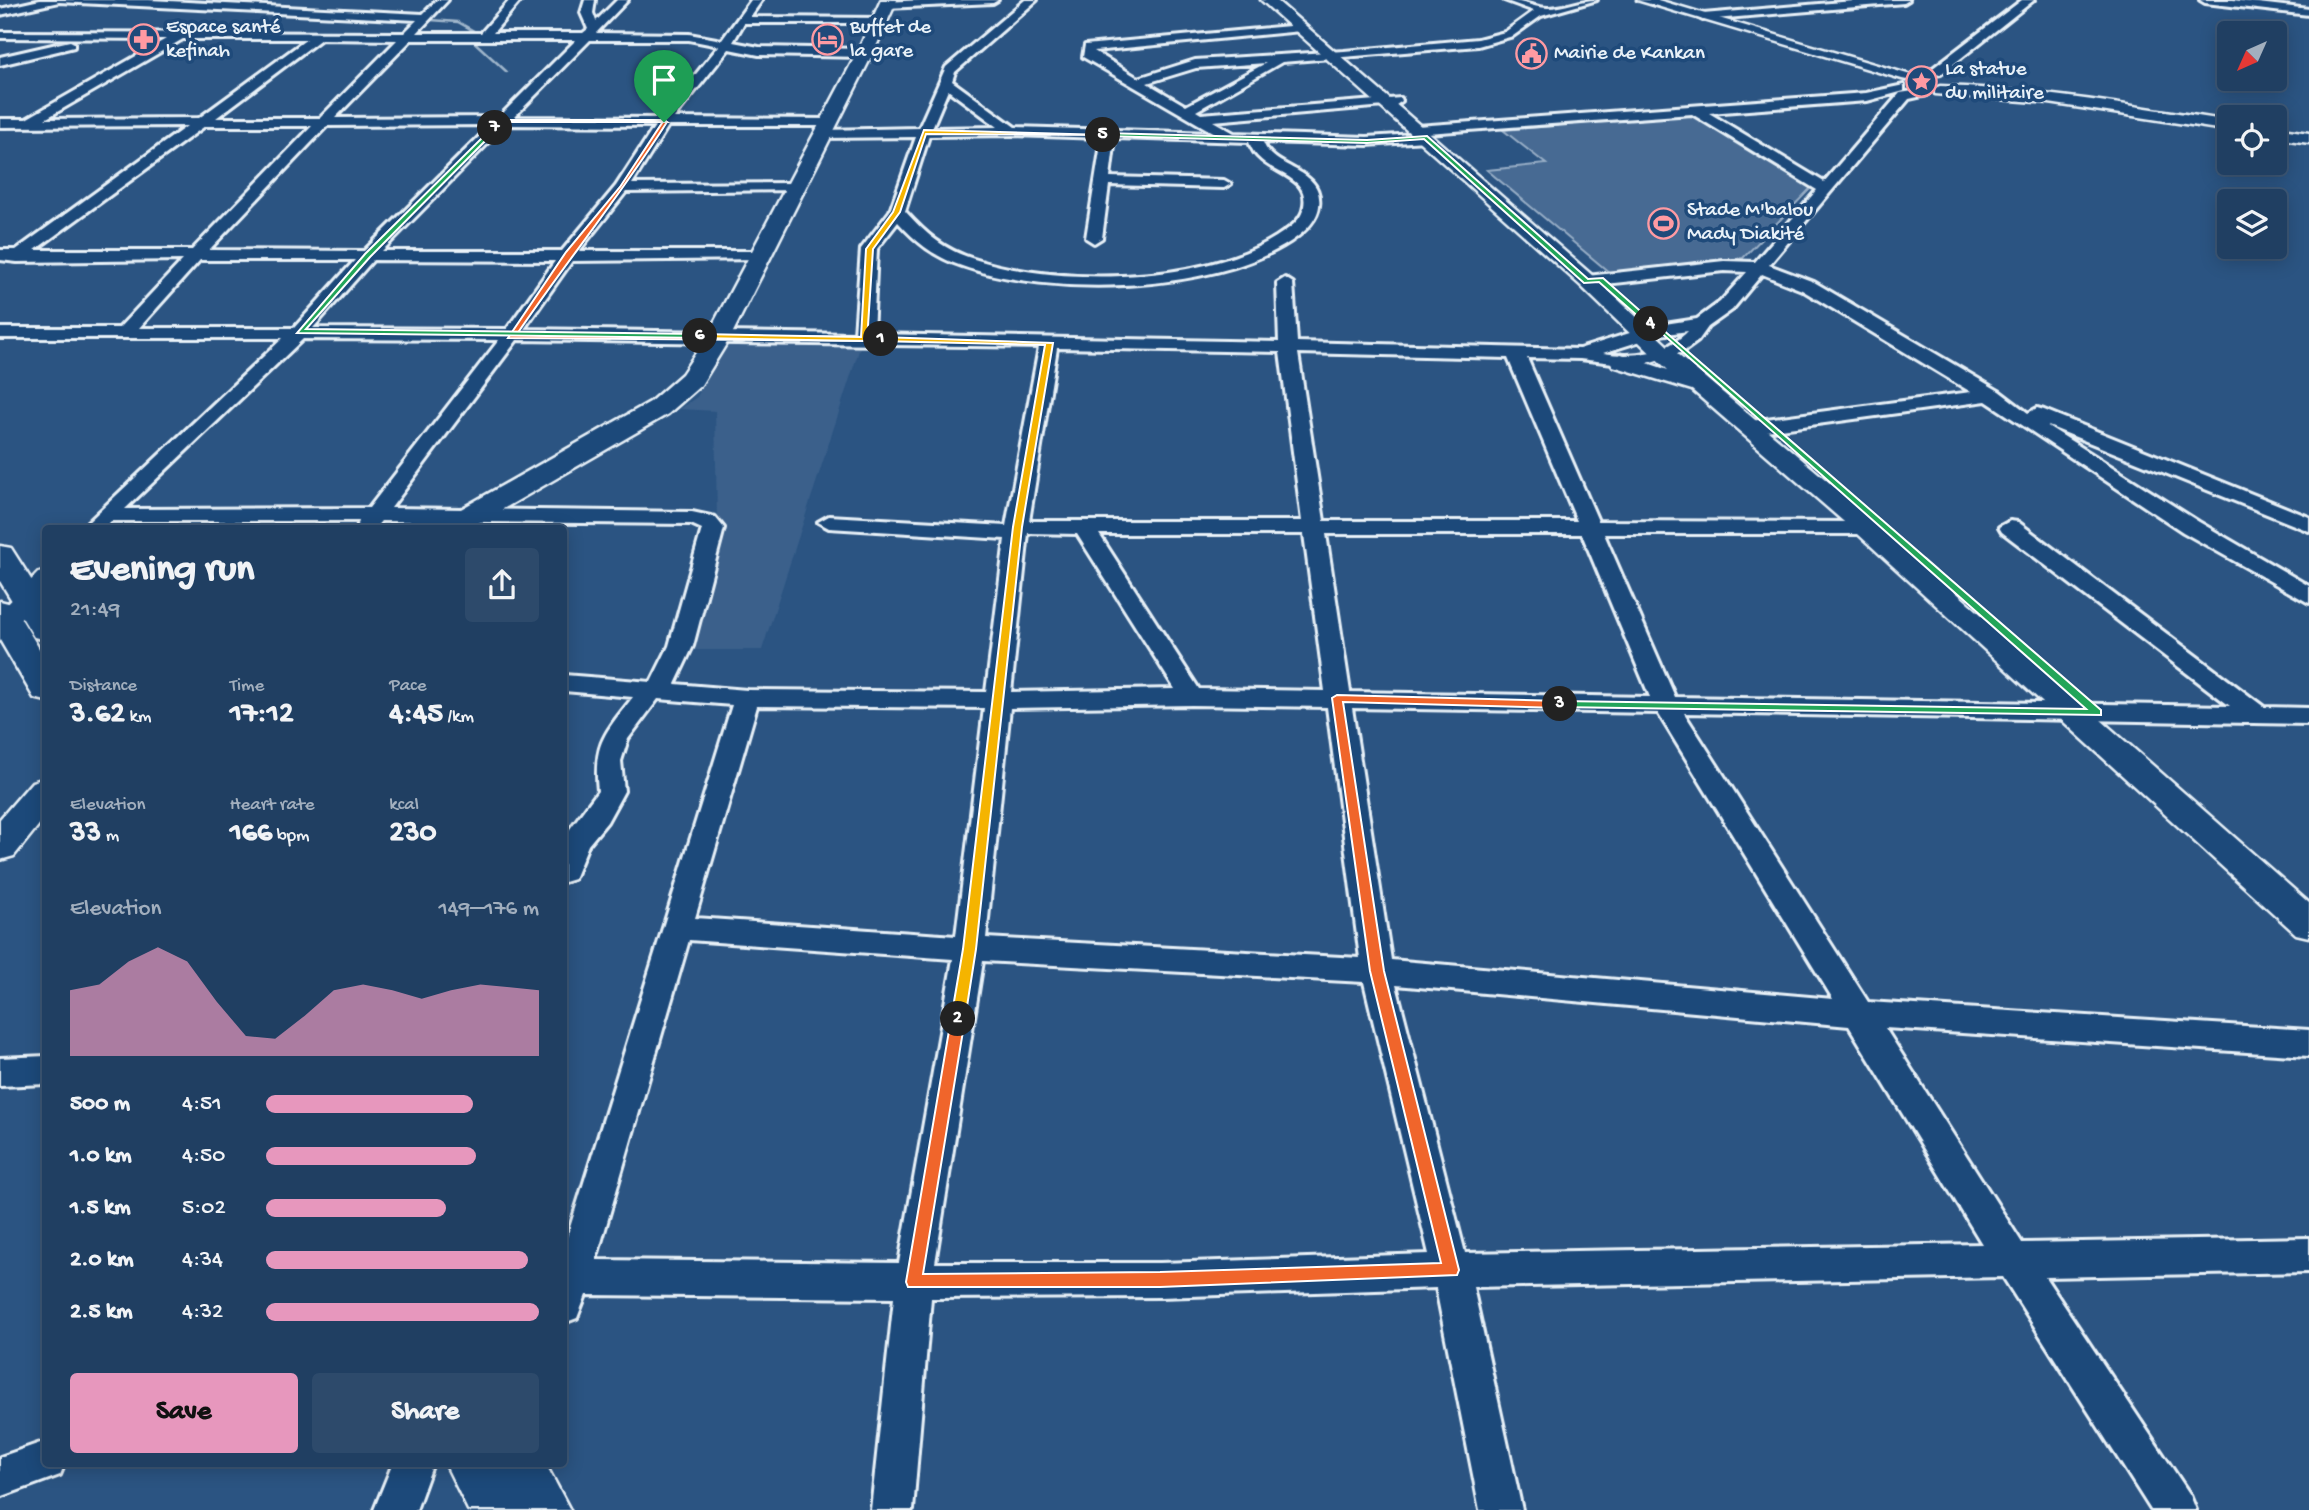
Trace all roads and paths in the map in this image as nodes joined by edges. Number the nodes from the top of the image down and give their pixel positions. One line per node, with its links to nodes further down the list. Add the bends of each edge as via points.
1 (55, 0): 27 (street)
2 (63, 0): 21 (street)
3 (178, 0): 21 (street)
4 (273, 0): 22 (street)
5 (351, 0): 25 (street)
6 (443, 0): 30 (street)
7 (516, 0): 43 (street)
8 (590, 0): 36 (street, via 586,13)
9 (623, 0): 36 (street)
10 (757, 0): 35 (street)
11 (993, 0): 23 (street)
12 (1032, 0): 49 (street, via 962,57)
13 (1268, 0): 34 (main road)
14 (1281, 0): 46 (main road)
15 (1509, 0): 26 (street)
16 (1592, 0): 26 (street)
17 (1644, 0): 31 (main road)
18 (1904, 0): 31 (street)
19 (2029, 0): 51 (street)
20 (2206, 0): 24 (street)
21 (156, 5): 22 (street); 28 (street)
22 (238, 8): 25 (street); 29 (street)
23 (885, 8): 35 (street); 45 (highway)
24 (2305, 8): 33 (street)
25 (332, 11): 30 (street); 41 (street)
26 (1545, 11): 46 (street, via 1499,37)
27 (0, 12)
28 (118, 14)
29 (214, 14): 40 (street); 44 (street)
30 (424, 17): 37 (street)
31 (1703, 17): 52 (main road, via 1849,60)
32 (80, 23): 39 (street)
33 (2309, 23)
34 (1301, 28): 46 (main road); 50 (street, via 1089,48 1087,54)
35 (733, 31): 36 (street, via 689,37); 45 (street, via 759,51); 58 (street, via 719,57)
36 (589, 32): 43 (street); 57 (street)
37 (407, 34): 42 (street); 43 (street); 62 (street)
38 (0, 35): 39 (street)
39 (30, 35): 40 (street)
40 (116, 35): 44 (street); 48 (street)
41 (296, 35): 42 (street); 44 (street)
42 (320, 35): 61 (street)
43 (485, 35)
44 (180, 36): 60 (street)
45 (865, 53): 64 (highway)
46 (1339, 55): 47 (street); 53 (main road)
47 (1285, 58): 50 (street, via 1195,64); 55 (street)
48 (0, 61)
49 (945, 82): 65 (street); 66 (street)
50 (1138, 82): 55 (street)
51 (1939, 82): 52 (main road); 63 (main road, via 1969,91)
52 (1906, 88): 54 (street, via 1875,96); 78 (street)
53 (1391, 101): 56 (street); 67 (main road)
54 (1692, 108): 67 (street); 78 (street)
55 (1188, 110): 56 (street)
56 (1202, 118): 71 (street)
57 (502, 121): 58 (street); 62 (street); 85 (street)
58 (664, 122): 64 (street); 77 (street)
59 (0, 123): 60 (street)
60 (27, 123): 61 (street); 70 (street)
61 (199, 124): 62 (street); 81 (street)
62 (320, 124): 82 (street)
63 (2217, 124)
64 (826, 129): 66 (street); 76 (highway)
65 (1012, 131): 66 (street); 68 (street)
66 (924, 132): 79 (street)
67 (1423, 132): 73 (street, via 1367,141); 89 (main road)
68 (1108, 135): 71 (street); 74 (street)
69 (2287, 135): 72 (main road)
70 (0, 138)
71 (1232, 138): 73 (street)
72 (2309, 138)
73 (1255, 139): 79 (street, via 1262,155 1303,177 1312,198 1308,219 1287,239 1259,255 1147,281 1078,280 1014,272 934,248)
74 (1104, 181): 75 (street); 80 (street)
75 (1224, 184)
76 (796, 187): 77 (street); 86 (highway)
77 (622, 188): 83 (street)
78 (1827, 190): 87 (street)
79 (897, 212): 97 (street, via 869,249)
80 (1094, 238)
81 (21, 254): 82 (street); 84 (street); 88 (street)
82 (198, 254): 85 (street); 92 (street)
83 (568, 254): 85 (street); 86 (street); 95 (street)
84 (0, 255)
85 (368, 256): 93 (street)
86 (760, 256): 96 (highway)
87 (1759, 267): 89 (street, via 1724,266); 91 (street, via 1726,306); 105 (street, via 1808,286)
88 (0, 268)
89 (1594, 281): 98 (main road)
90 (1285, 283): 100 (street)
91 (1702, 323): 98 (street); 98 (street, via 1697,332)
92 (125, 332): 93 (street); 94 (street)
93 (300, 332): 95 (street); 108 (street)
94 (0, 333)
95 (511, 336): 96 (street); 109 (street)
96 (719, 336): 97 (street); 107 (highway, via 692,379 659,408)
97 (864, 339): 99 (street)
98 (1660, 341): 102 (street); 103 (street, via 1639,361); 104 (main road)
99 (1049, 343): 100 (street); 118 (street)
100 (1288, 345): 101 (street); 116 (street)
101 (1515, 352): 102 (street); 113 (street)
102 (1580, 354): 103 (street)
103 (1621, 361): 104 (main road)
104 (1714, 389): 106 (main road)
105 (1988, 394): 106 (street); 112 (street); 120 (street, via 2103,472)
106 (1760, 427): 117 (main road); 131 (main road)
107 (474, 514): 109 (street); 111 (highway); 125 (street, via 707,522 713,528 681,646)
108 (98, 522): 109 (street)
109 (368, 522)
110 (829, 522): 118 (street)
111 (454, 525)
112 (2309, 525)
113 (1589, 526): 116 (street); 117 (street); 130 (street)
114 (1084, 527): 116 (street); 118 (street); 126 (street)
115 (2010, 527): 132 (street)
116 (1315, 528): 128 (street)
117 (1867, 528): 131 (main road)
118 (1017, 530): 129 (street)
119 (0, 555): 121 (highway)
120 (2309, 596)
121 (15, 607): 122 (highway); 123 (highway)
122 (42, 627)
123 (42, 679)
124 (567, 683): 125 (street)
125 (656, 690): 127 (street); 136 (street, via 616,737 608,761 611,791 575,841)
126 (1192, 697): 128 (street); 129 (street)
127 (747, 698): 129 (street); 140 (street)
128 (1337, 698): 130 (street); 142 (street)
129 (998, 700): 141 (street)
130 (1667, 707): 131 (street); 143 (street)
131 (2085, 713): 132 (street); 138 (main road); 139 (main road)
132 (2258, 715): 133 (street)
133 (2307, 718)
134 (42, 795): 135 (highway)
135 (15, 833): 137 (highway)
136 (567, 864)
137 (0, 868)
138 (2309, 901)
139 (2309, 924)
140 (679, 928): 141 (street); 151 (street)
141 (970, 949): 142 (street); 150 (street)
142 (1377, 971): 143 (street); 149 (street)
143 (1862, 1014): 144 (street); 148 (street)
144 (2309, 1043)
145 (42, 1070): 146 (street)
146 (0, 1072)
147 (2309, 1255): 148 (street)
148 (2012, 1259): 149 (street); 158 (street)
149 (1451, 1270): 150 (street); 157 (street)
150 (914, 1282): 151 (street); 156 (street)
151 (568, 1291)
152 (42, 1462): 154 (street)
153 (411, 1467): 155 (street)
154 (0, 1477)
155 (395, 1510)
156 (892, 1510)
157 (1501, 1510)
158 (2175, 1510)

